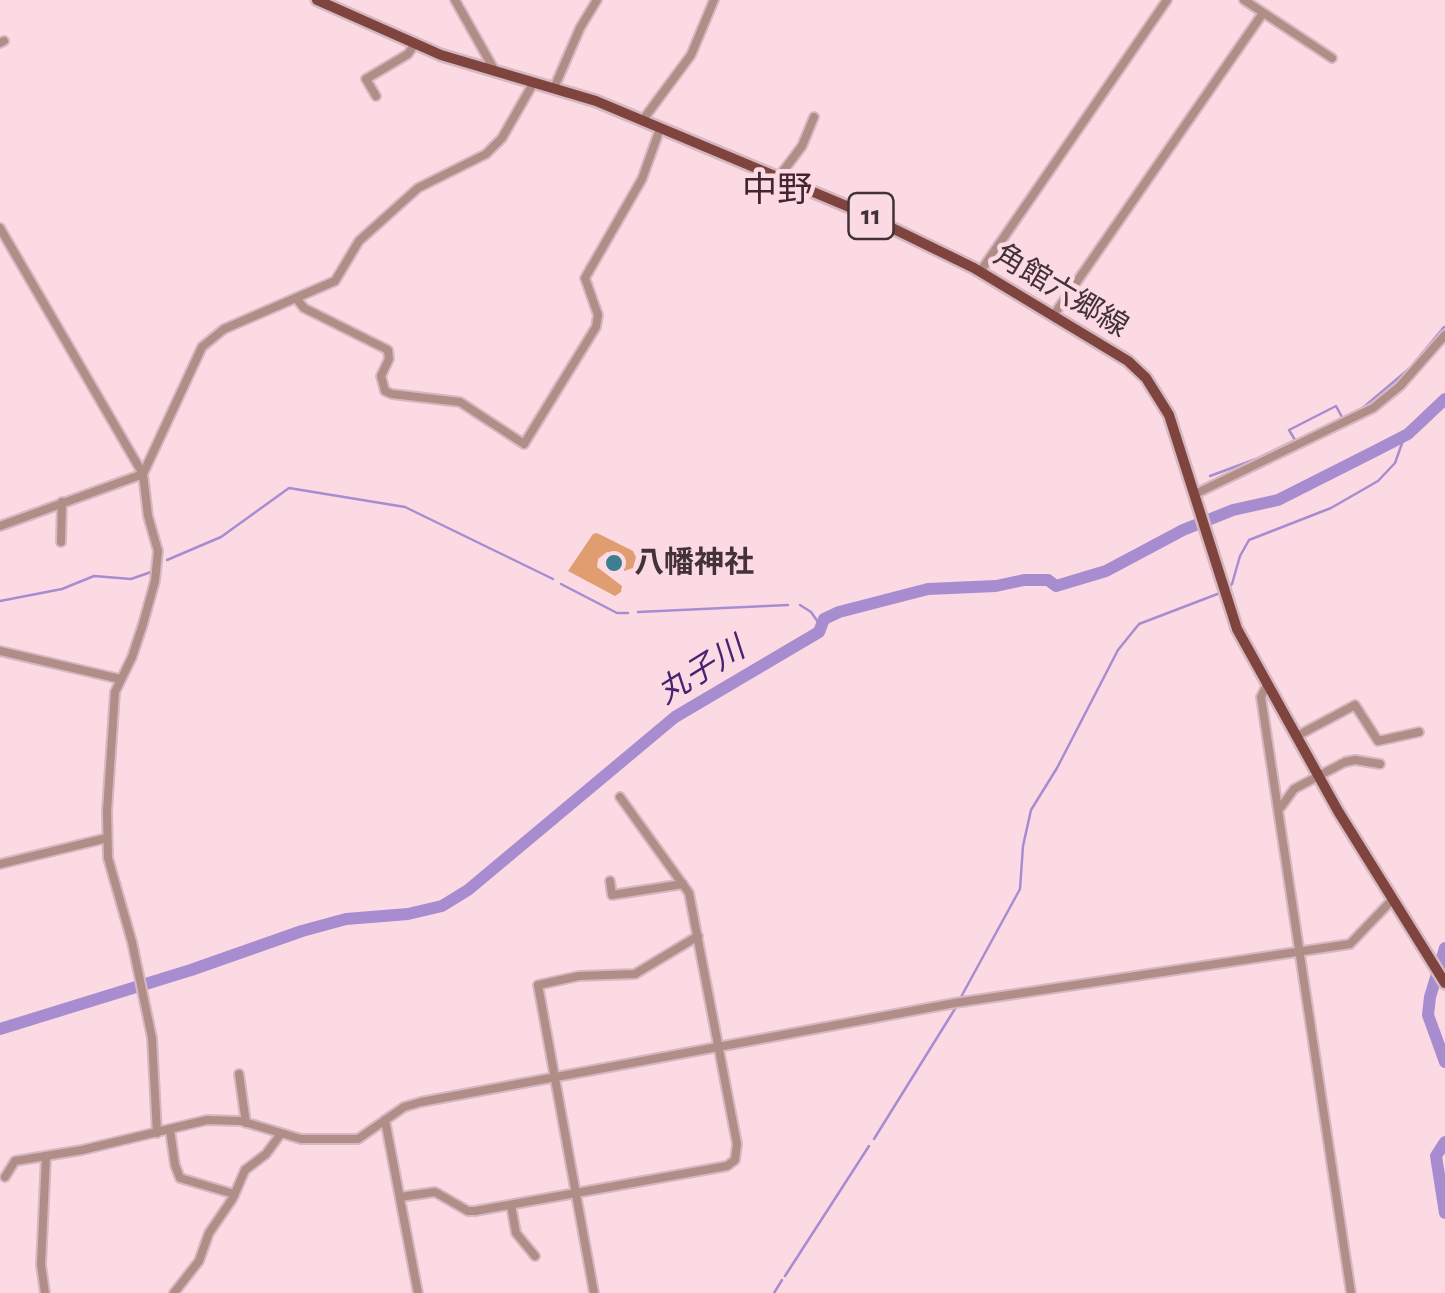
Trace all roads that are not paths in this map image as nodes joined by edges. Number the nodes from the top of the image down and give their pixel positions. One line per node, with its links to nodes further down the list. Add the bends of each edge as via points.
1 (317, 0): 8 (main road, 角館六郷線 / 11)
2 (455, 0): 10 (street)
3 (597, 0): 12 (street)
4 (714, 0): 15 (street, via 691,55)
5 (1167, 0): 19 (street)
6 (1244, 0): 7 (street)
7 (1263, 14): 9 (street); 21 (street)
8 (414, 45): 10 (main road, 角館六郷線 / 11); 13 (street, via 366,80)
9 (1332, 58)
10 (496, 71): 11 (main road, 角館六郷線 / 11)
11 (534, 82): 12 (main road, 角館六郷線 / 11); 20 (street, via 486,154 418,188 359,240 335,281)
12 (554, 88): 15 (main road, 角館六郷線 / 11)
13 (376, 96)
14 (814, 117): 17 (street)
15 (642, 121): 16 (main road, 角館六郷線 / 11)
16 (660, 129): 17 (main road, 角館六郷線 / 11); 20 (street, via 642,179 585,278 596,327 524,444 460,402 392,394 381,376 388,350)
17 (778, 178): 19 (main road, 角館六郷線 / 11)
18 (0, 228): 23 (street)
19 (980, 272): 21 (main road, 角館六郷線 / 11)
20 (296, 298): 23 (street, via 224,329 202,347)
21 (1054, 316): 24 (main road, 角館六郷線 / 11, via 1146,378 1169,415)
22 (1445, 335): 24 (street, via 1374,408)
23 (143, 474): 25 (street); 29 (street, via 158,550 155,580)
24 (1195, 494): 30 (main road, 角館六郷線 / 11, via 1237,628)
25 (62, 502): 26 (street); 27 (street)
26 (0, 526)
27 (62, 542)
28 (0, 651): 29 (street)
29 (120, 680): 37 (street, via 112,713)
30 (1267, 686): 32 (main road, 角館六郷線 / 11); 36 (street, via 1261,697)
31 (1419, 732): 32 (street, via 1378,741 1355,704)
32 (1297, 736): 34 (main road, 角館六郷線 / 11)
33 (1380, 764): 34 (street, via 1355,760)
34 (1317, 775): 36 (street, via 1286,796); 41 (main road, 角館六郷線 / 11)
35 (620, 797): 40 (street)
36 (1279, 811): 43 (street)
37 (106, 838): 38 (street); 51 (street, via 152,1038)
38 (0, 864)
39 (610, 881): 40 (street, via 612,895)
40 (683, 884): 42 (street)
41 (1394, 898): 43 (street, via 1350,944); 44 (main road, 角館六郷線 / 11)
42 (698, 936): 45 (street); 47 (street, via 634,974 538,985)
43 (1300, 951): 45 (street, via 960,1002); 64 (street)
44 (1445, 983)
45 (719, 1047): 47 (street); 56 (street, via 738,1144 735,1160)
46 (240, 1074): 49 (street)
47 (554, 1078): 48 (street, via 421,1102); 56 (street)
48 (385, 1120): 52 (street, via 345,1141); 57 (street)
49 (246, 1123): 50 (street, via 206,1120); 52 (street)
50 (170, 1130): 51 (street); 55 (street, via 180,1178)
51 (156, 1133): 53 (street)
52 (280, 1135): 55 (street, via 245,1170)
53 (46, 1157): 54 (street, via 15,1161); 60 (street)
54 (6, 1176)
55 (234, 1194): 61 (street)
56 (576, 1194): 58 (street); 63 (street)
57 (400, 1197): 58 (street, via 435,1192 468,1211); 62 (street)
58 (511, 1205): 59 (street, via 516,1233)
59 (535, 1256)
60 (44, 1293)
61 (174, 1293)
62 (418, 1293)
63 (594, 1293)
64 (1351, 1293)

